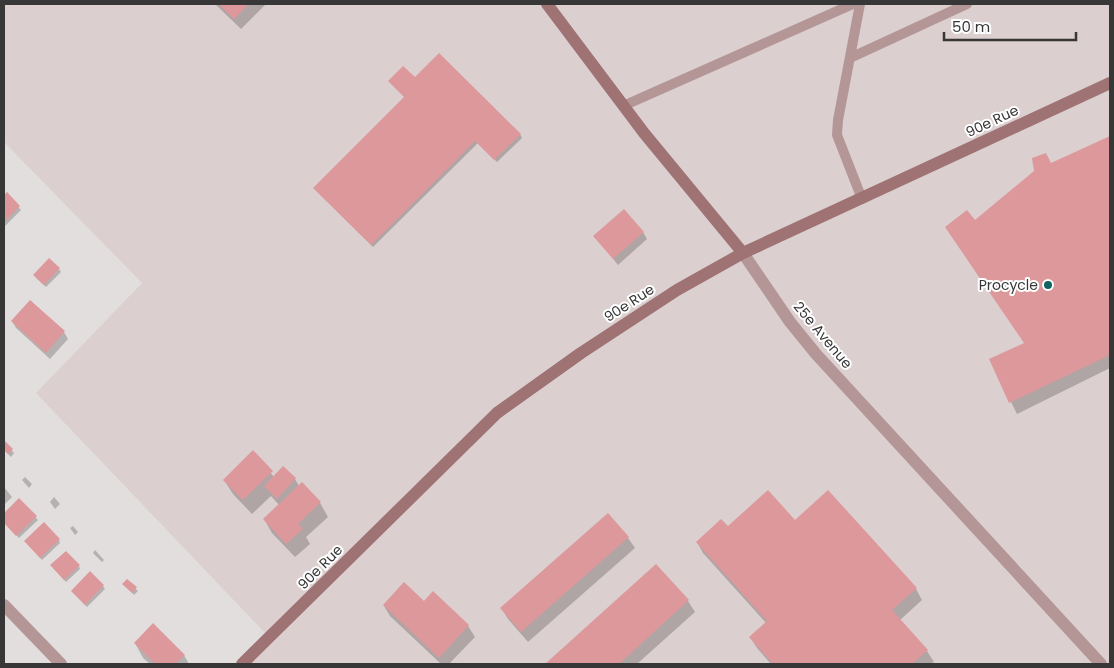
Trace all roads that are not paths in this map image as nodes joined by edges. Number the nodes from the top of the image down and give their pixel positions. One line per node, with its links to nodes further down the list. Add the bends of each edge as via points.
1 (547, 4): 7 (street, 25e Avenue)
2 (853, 4): 7 (lane)
3 (860, 4): 5 (lane)
4 (967, 4): 5 (lane)
5 (850, 58): 8 (lane, via 837,135)
6 (1110, 83): 8 (street, 90e Rue)
7 (623, 106): 9 (street, 25e Avenue)
8 (862, 199): 9 (street, 90e Rue)
9 (743, 253): 12 (street, 90e Rue, via 677,290 498,413); 13 (street, 25e Avenue, via 816,354)
10 (4, 605): 11 (street)
11 (61, 664)
12 (242, 664)
13 (1102, 664)

